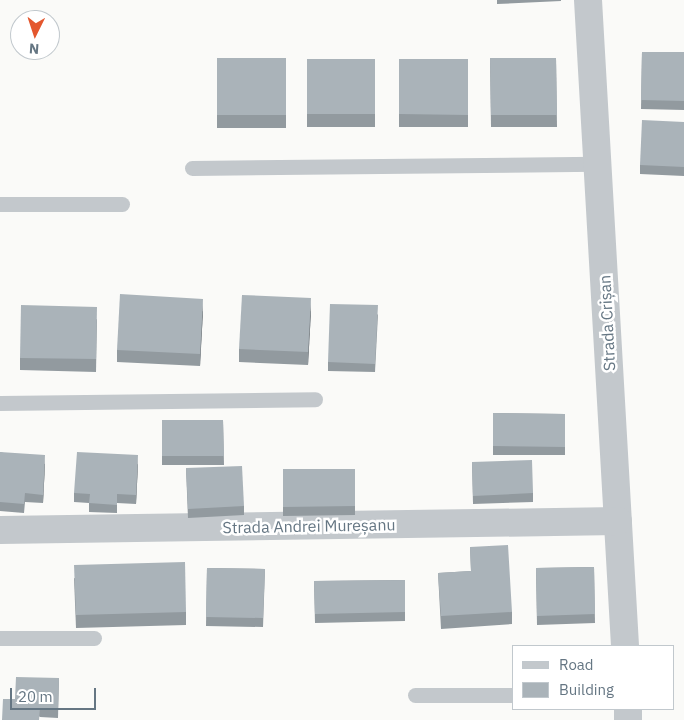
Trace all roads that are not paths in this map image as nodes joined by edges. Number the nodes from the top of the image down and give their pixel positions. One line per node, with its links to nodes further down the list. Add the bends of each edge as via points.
1 (588, 0): 2 (street, Strada Crișan)
2 (598, 164): 3 (lane); 8 (street, Strada Crișan)
3 (192, 168)
4 (0, 204): 5 (lane)
5 (122, 204)
6 (315, 399): 7 (lane)
7 (0, 403)
8 (618, 521): 9 (street, Strada Andrei Mureșanu); 12 (street, Strada Crișan)
9 (0, 530)
10 (0, 638): 11 (lane)
11 (94, 638)
12 (625, 645)
13 (415, 695): 14 (lane)
14 (512, 695)

